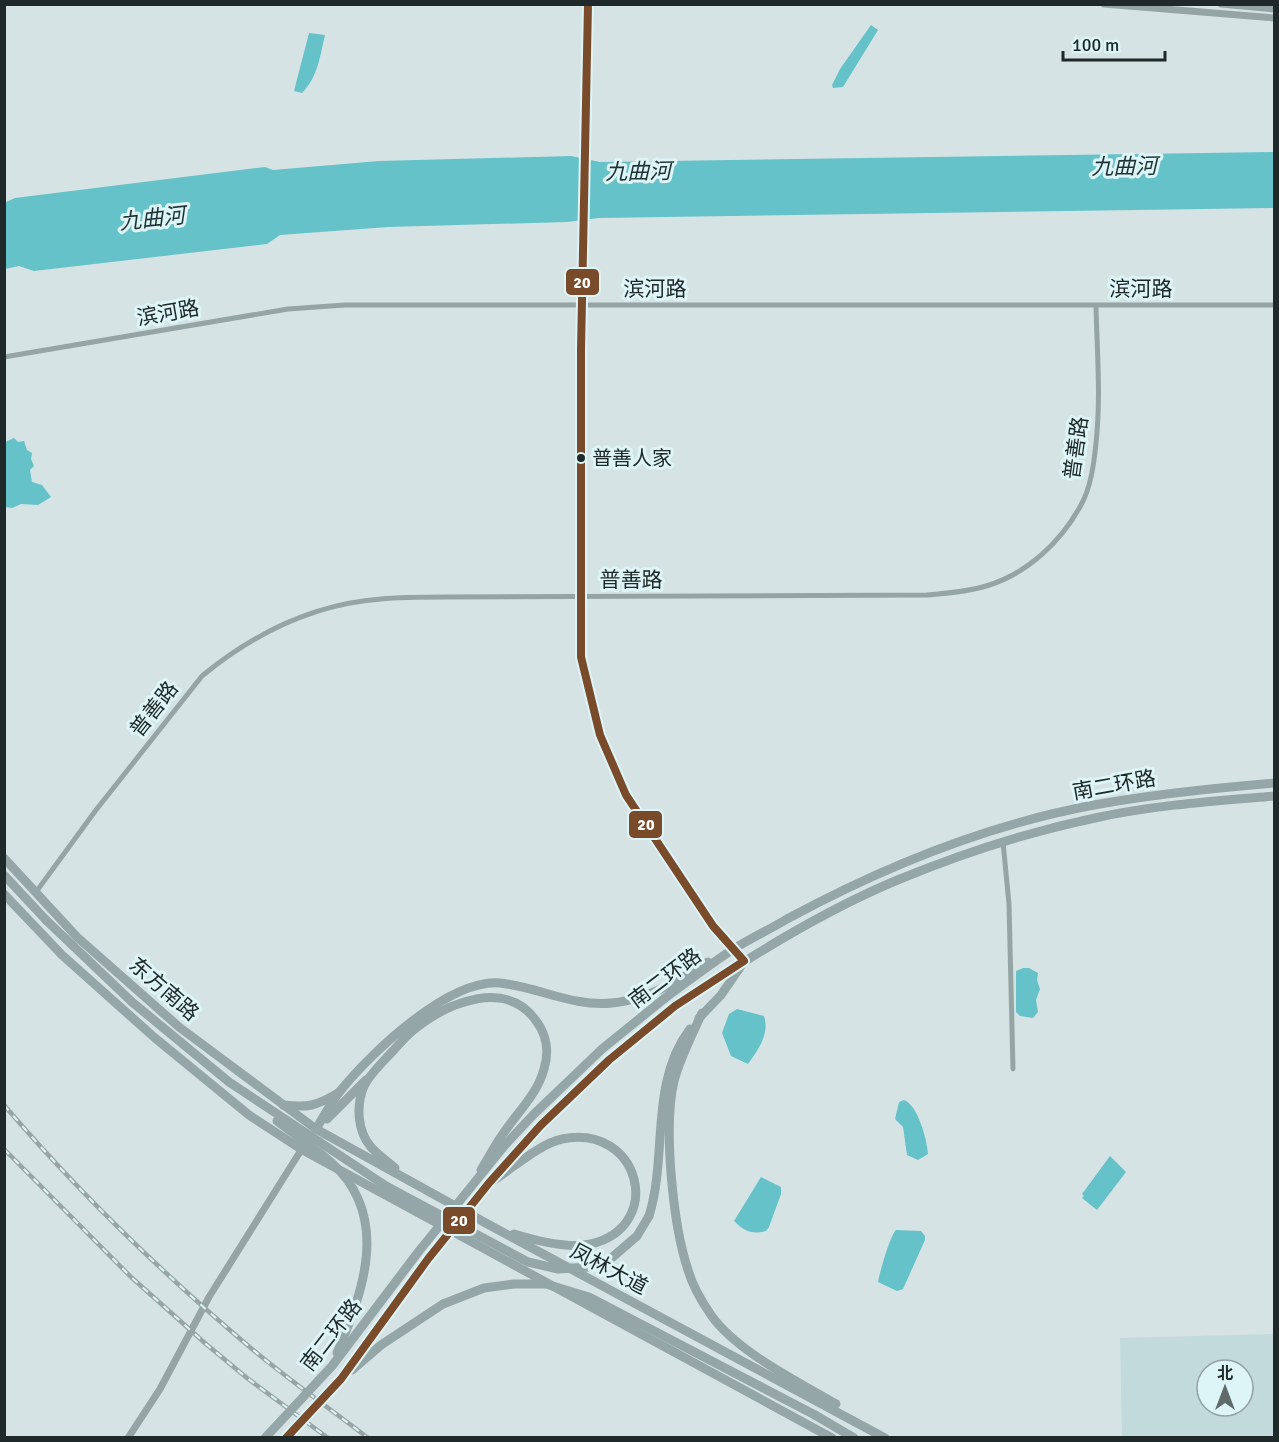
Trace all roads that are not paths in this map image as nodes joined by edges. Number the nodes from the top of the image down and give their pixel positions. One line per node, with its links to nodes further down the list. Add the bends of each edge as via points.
1 (588, 4): 7 (street)
2 (1104, 4): 5 (street)
3 (1221, 4): 4 (street)
4 (1275, 9)
5 (1275, 18)
6 (1274, 305): 8 (street, 滨河路)
7 (582, 306): 8 (street, 滨河路); 9 (street, 滨河路, via 345,305 288,309); 10 (street)
8 (1096, 306): 10 (street, 普善路, via 1098,416 1091,476 1082,504 1064,531 1045,553 1015,573 988,585 927,595)
9 (4, 357)
10 (580, 596): 18 (street, 普善路, via 380,599 320,610 253,640 202,676); 20 (street, via 581,657 600,735 626,795)
11 (1275, 783): 13 (main road, 南二环路)
12 (1275, 796): 14 (main road, 南二环路)
13 (1134, 798): 14 (main road); 20 (main road, 南二环路, via 1026,822 937,849 848,888)
14 (1137, 811): 15 (main road, 南二环路)
15 (1004, 842): 21 (main road, 南二环路, via 898,879); 22 (street)
16 (4, 858): 18 (main road, 东方南路)
17 (4, 875): 24 (main road, bridge, via 124,995)
18 (36, 892): 26 (main road, 东方南路, via 77,937 179,1027)
19 (4, 894): 29 (main road, 东方南路, via 62,955 155,1038 249,1115)
20 (732, 950): 21 (street); 25 (main road, via 645,995 612,1003 567,1000 498,983 468,988 397,1032); 31 (main road, 南二环路, bridge, via 602,1049 533,1115)
21 (744, 961): 27 (main road, via 682,1040 666,1080); 32 (main road, 南二环路, bridge, via 675,1006 601,1068 541,1125)
22 (1013, 1069)
23 (375, 1071): 28 (main road); 30 (main road, via 364,1086 360,1125 369,1146); 31 (main road, bridge, via 414,1029 445,1008 477,998 500,997 533,1016 543,1031 547,1050 544,1071)
24 (229, 1082): 27 (main road, bridge, via 386,1186 528,1262 558,1269 608,1261 637,1236 655,1197); 34 (main road, bridge, via 333,1164 347,1181 366,1221 368,1250 364,1277)
25 (340, 1092): 26 (main road, via 307,1108); 28 (main road)
26 (282, 1105): 28 (main road, 东方南路)
27 (665, 1121): 42 (main road, via 677,1225 688,1272 711,1315 748,1350)
28 (316, 1129): 29 (street); 30 (main road, 凤林大道)
29 (301, 1149): 36 (street); 39 (main road, 凤林大道)
30 (408, 1180): 33 (main road, 凤林大道)
31 (475, 1180): 34 (main road, 南二环路, bridge)
32 (489, 1183): 33 (main road, bridge, via 533,1152 561,1139 586,1137 612,1147 634,1174 635,1198 627,1222 611,1236 590,1244 535,1240); 35 (main road, 南二环路, bridge)
33 (494, 1227): 41 (main road, 凤林大道)
34 (332, 1366): 37 (main road, 南二环路, bridge)
35 (341, 1379): 38 (main road, 南二环路, bridge); 40 (main road, bridge, via 381,1345 443,1304 484,1288 546,1284 589,1297)
36 (128, 1437)
37 (265, 1437)
38 (286, 1437)
39 (832, 1437)
40 (854, 1437)
41 (885, 1437)
42 (892, 1437)

